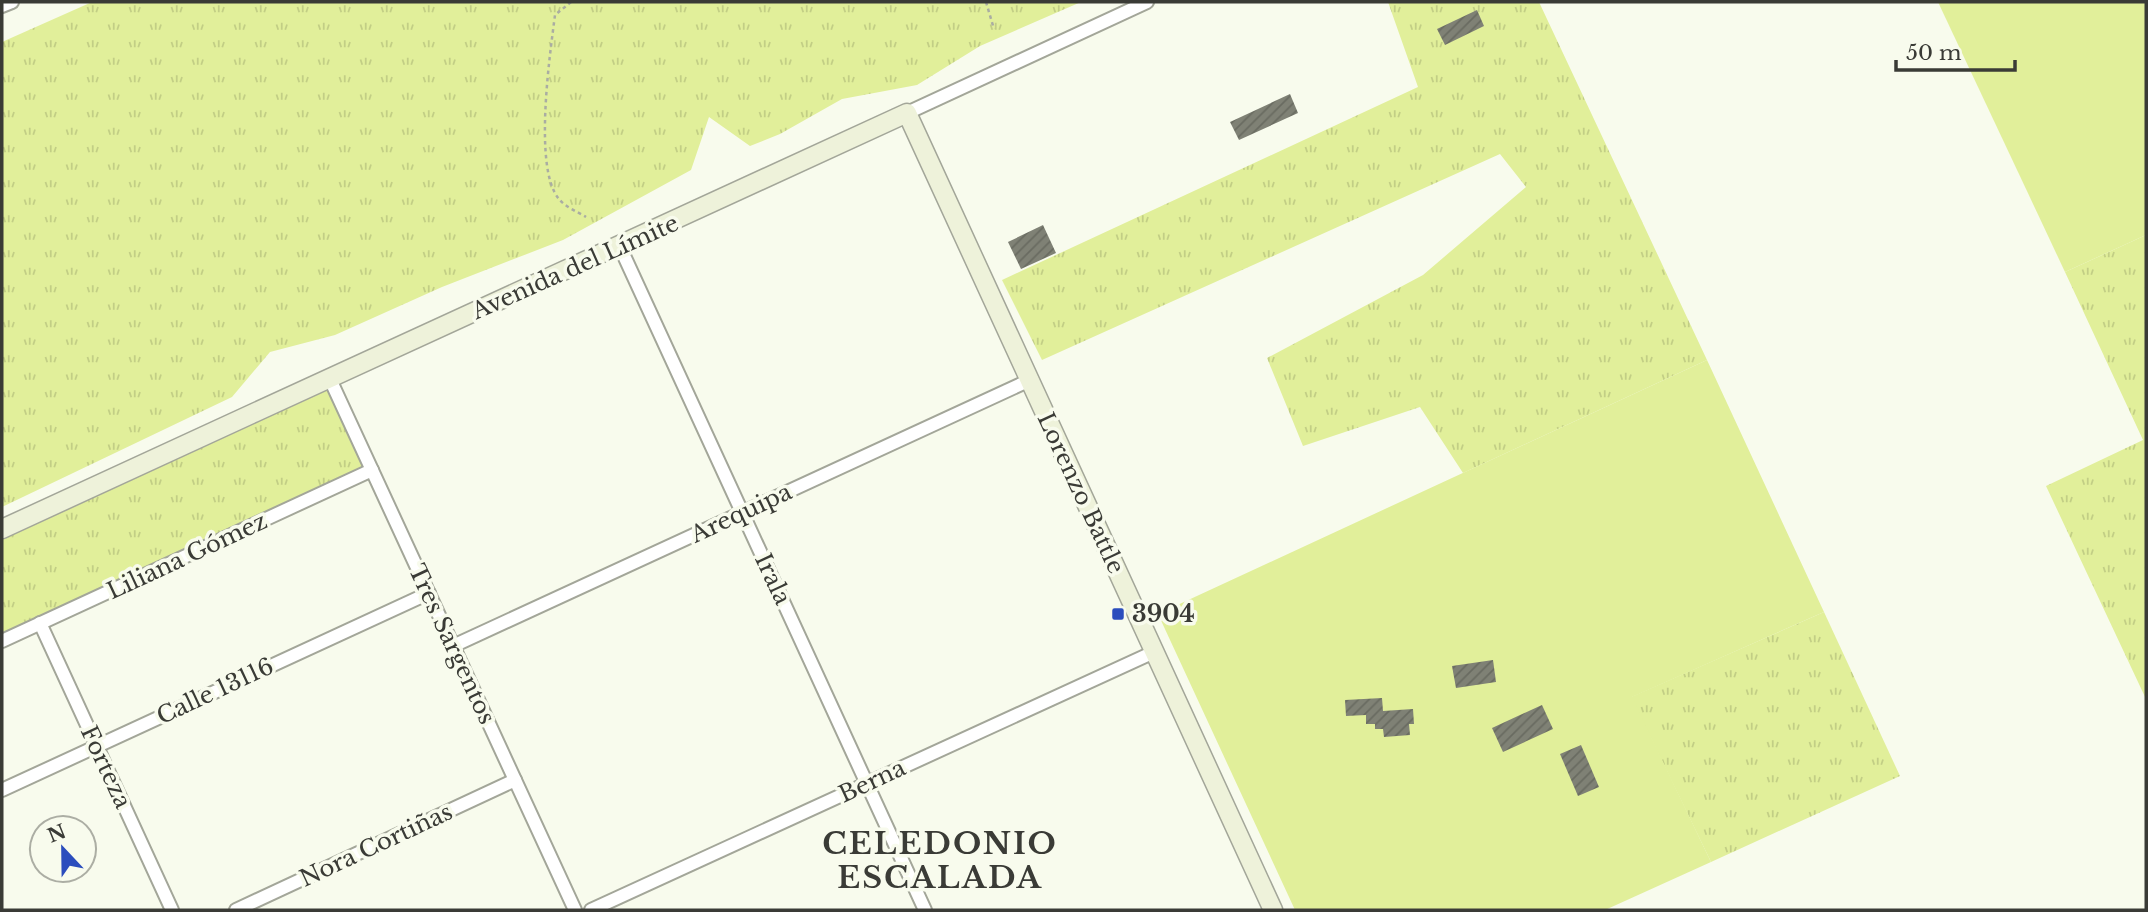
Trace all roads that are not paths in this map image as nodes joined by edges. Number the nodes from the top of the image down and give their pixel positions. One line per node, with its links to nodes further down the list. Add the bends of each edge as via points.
1 (12, 2): 3 (street)
2 (1147, 2): 4 (street, Avenida del Límite)
3 (2, 6)
4 (907, 113): 5 (street, Avenida del Límite); 7 (street, Lorenzo Battle)
5 (620, 247): 6 (street, Avenida del Límite); 9 (street, Irala)
6 (329, 377): 8 (street, Tres Sargentos); 10 (street, Avenida del Límite)
7 (1030, 380): 9 (street, Arequipa); 15 (street, Lorenzo Battle)
8 (372, 470): 11 (street, Tres Sargentos); 12 (street, Liliana Gómez)
9 (743, 513): 14 (street, Arequipa); 18 (street, Irala)
10 (2, 529)
11 (429, 593): 14 (street, Tres Sargentos); 16 (street, Calle 13116)
12 (40, 623): 13 (street, Liliana Gómez); 16 (street, Forteza)
13 (2, 641)
14 (453, 646): 17 (street, Tres Sargentos)
15 (1154, 652): 18 (street, Berna); 25 (street, Lorenzo Battle)
16 (96, 746): 19 (street, Calle 13116); 20 (street, Forteza)
17 (515, 780): 21 (street, Nora Cortiñas); 22 (street, Tres Sargentos)
18 (867, 783): 23 (street, Berna); 24 (street, Irala)
19 (2, 790)
20 (172, 910)
21 (236, 910)
22 (575, 910)
23 (591, 910)
24 (925, 910)
25 (1273, 910)

